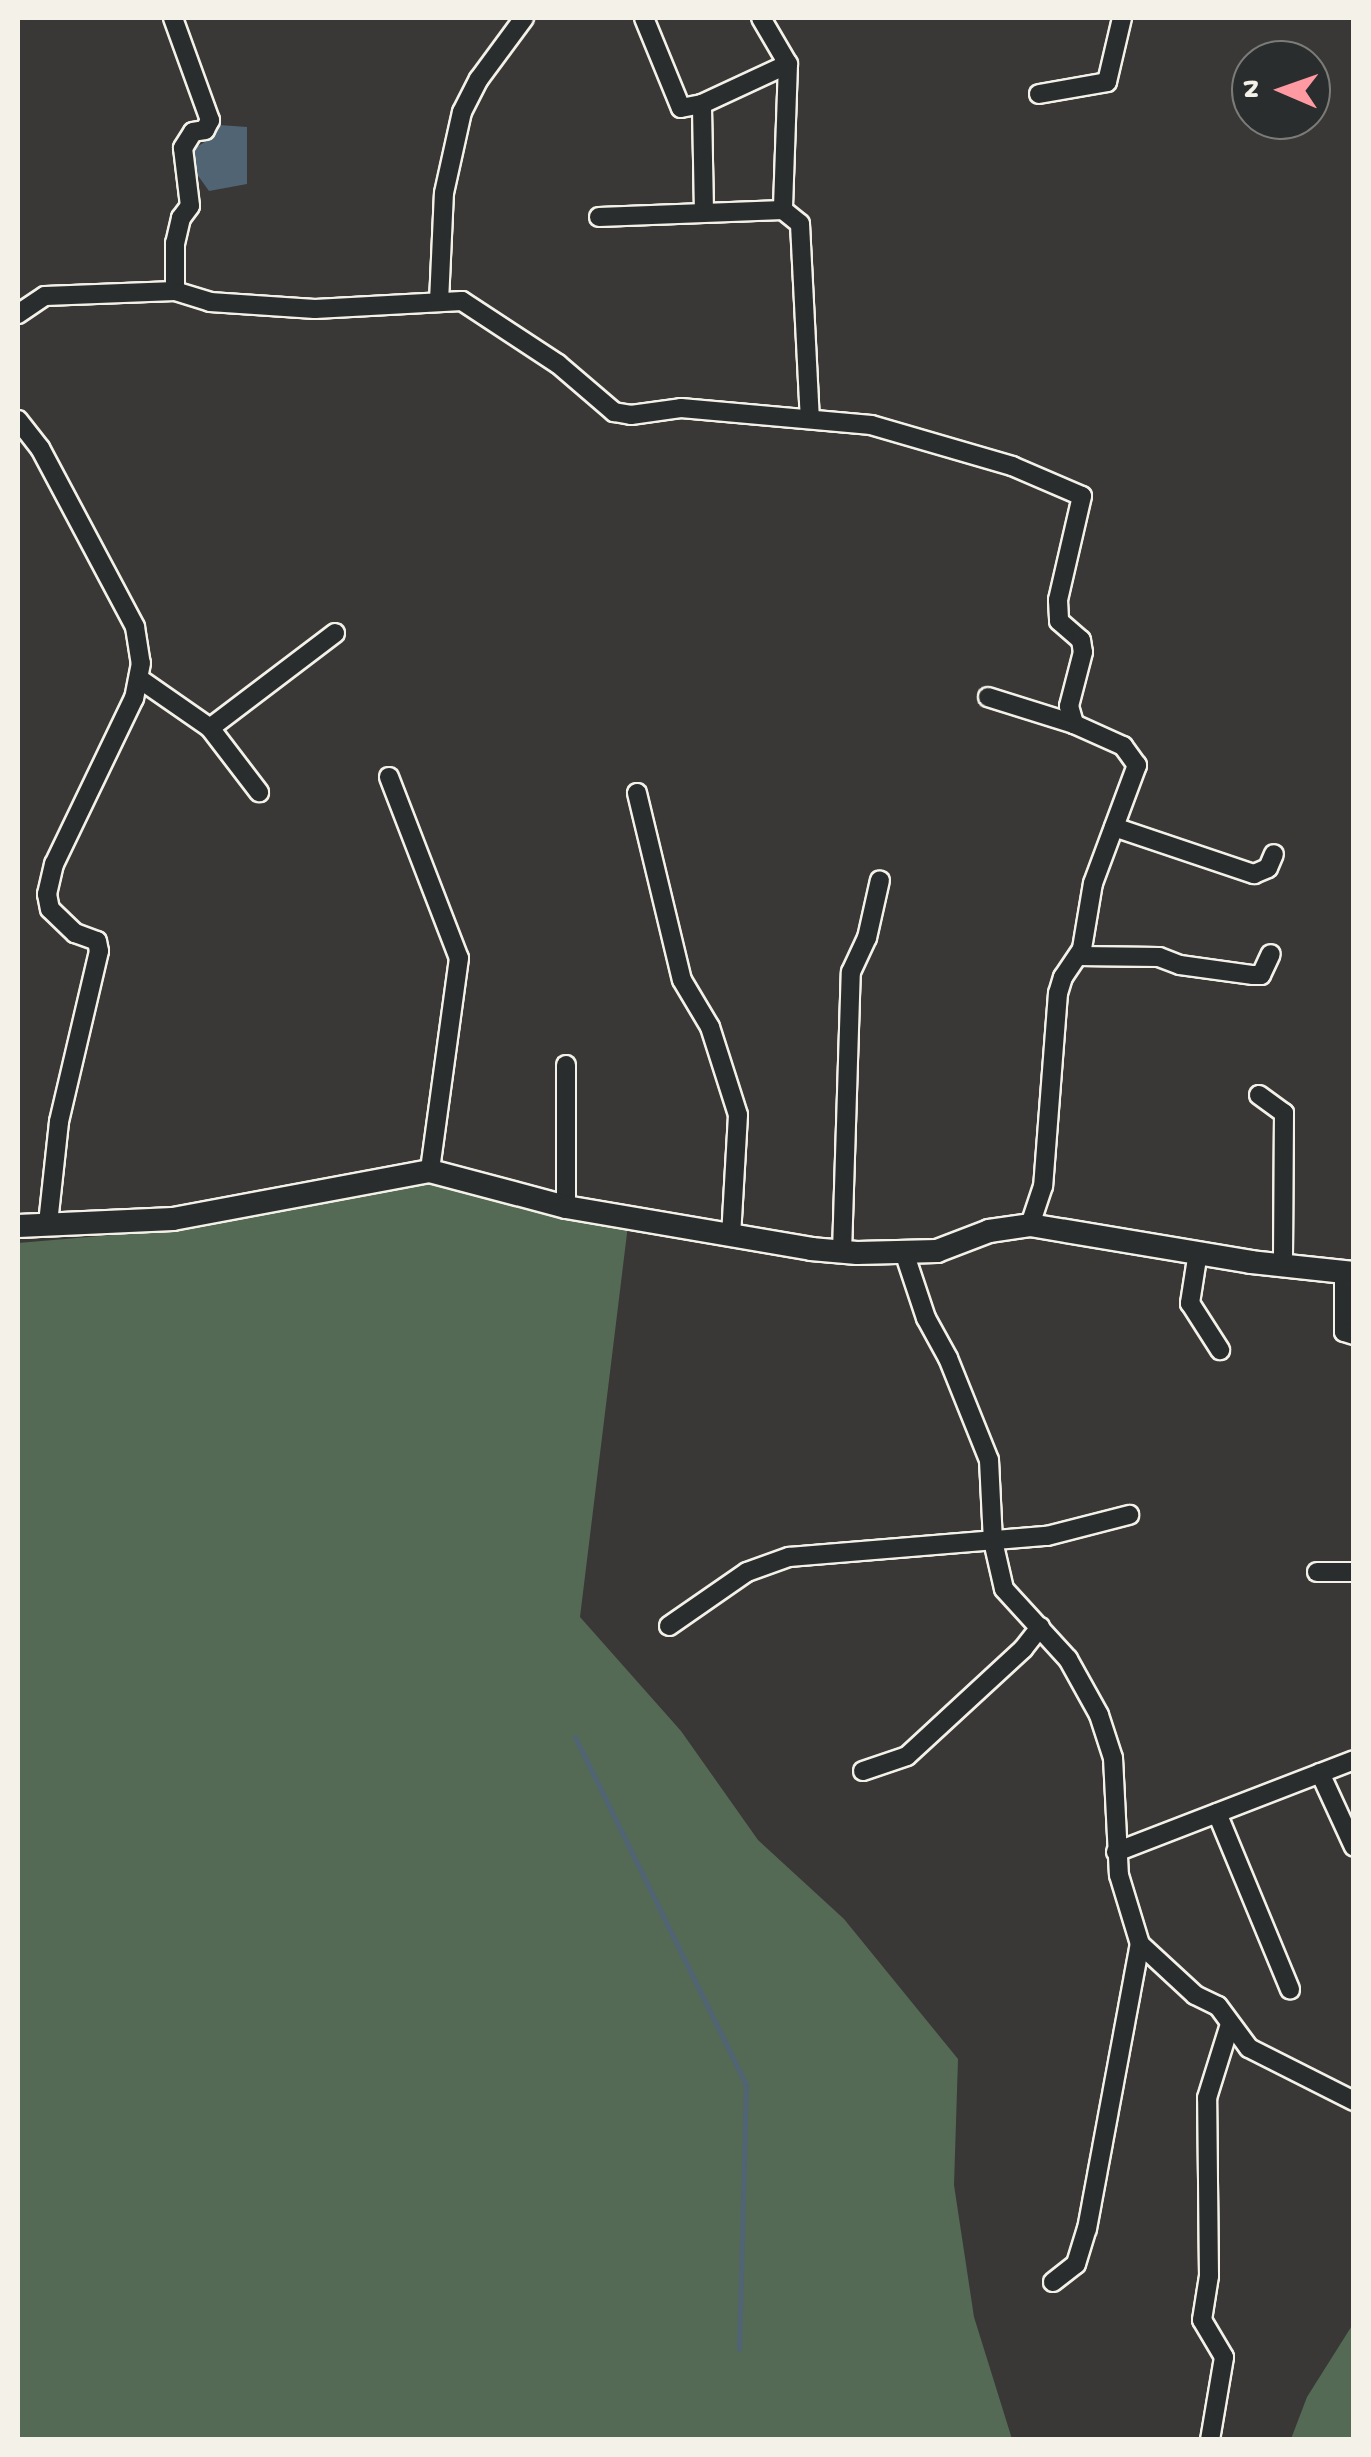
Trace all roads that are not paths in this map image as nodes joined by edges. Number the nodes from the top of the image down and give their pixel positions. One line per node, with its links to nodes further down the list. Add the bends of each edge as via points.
1 (173, 18): 12 (street, via 210,120 183,148 190,206 175,242)
2 (524, 18): 13 (street, via 462,112 444,193)
3 (644, 18): 8 (street, via 680,108)
4 (761, 18): 6 (street)
5 (1122, 18): 7 (street, via 1107,82)
6 (788, 64): 8 (street); 9 (street)
7 (1040, 94)
8 (702, 104): 10 (street)
9 (783, 210): 10 (street); 15 (street, via 800,224)
10 (704, 212): 11 (street)
11 (600, 217)
12 (175, 291): 13 (street, via 210,302 290,308); 14 (street, via 45,296)
13 (438, 302): 15 (street, via 474,308 558,364 614,412 681,408)
14 (18, 314)
15 (810, 419): 20 (street, via 915,436 1082,496 1058,600 1060,621 1081,640 1083,652 1070,692)
16 (18, 420): 18 (street, via 40,448 135,628)
17 (335, 632): 21 (street)
18 (141, 680): 21 (street); 34 (street, via 54,864 47,894 50,909 74,933 96,941 99,951 59,1122)
19 (988, 697): 20 (street)
20 (1074, 724): 25 (street, via 1124,746 1136,765)
21 (210, 728): 23 (street)
22 (390, 777): 32 (street, via 458,958)
23 (260, 792)
24 (637, 793): 37 (street, via 682,980 710,1027 738,1115)
25 (1114, 828): 26 (street, via 1244,872 1268,868); 29 (street)
26 (1274, 854)
27 (880, 880): 38 (street, via 852,972)
28 (1271, 954): 29 (street, via 1261,975 1252,976 1160,957)
29 (1079, 956): 35 (street, via 1058,993 1043,1186)
30 (566, 1064): 33 (street)
31 (1259, 1094): 41 (street, via 1284,1113)
32 (430, 1171): 33 (street); 34 (street, via 173,1219)
33 (566, 1207): 37 (street)
34 (48, 1224): 36 (street)
35 (1030, 1225): 39 (street, via 990,1230 936,1251); 40 (street)
36 (18, 1226)
37 (732, 1236): 38 (street)
38 (842, 1252): 39 (street)
39 (904, 1252): 46 (street, via 988,1460)
40 (1198, 1252): 41 (street); 44 (street, via 1190,1303)
41 (1283, 1265): 42 (street)
42 (1349, 1272): 43 (street, via 1344,1332)
43 (1354, 1335)
44 (1220, 1350)
45 (1129, 1515): 46 (street, via 1047,1536)
46 (992, 1541): 49 (street, via 789,1557 746,1572); 50 (street, via 1004,1590)
47 (1317, 1572): 48 (street)
48 (1354, 1572)
49 (669, 1626)
50 (1040, 1627): 52 (street, via 907,1756); 56 (street, via 1068,1659 1099,1714 1113,1758)
51 (1354, 1760): 53 (street)
52 (863, 1771)
53 (1320, 1773): 54 (street); 55 (street)
54 (1217, 1813): 56 (street); 58 (street)
55 (1354, 1847)
56 (1116, 1852): 57 (street)
57 (1140, 1944): 59 (street, via 1218,2006); 61 (street, via 1087,2229 1076,2264)
58 (1290, 1989)
59 (1230, 2024): 60 (street, via 1261,2055); 62 (street, via 1207,2098 1209,2276 1202,2320 1224,2357)
60 (1354, 2102)
61 (1053, 2282)
62 (1210, 2440)

